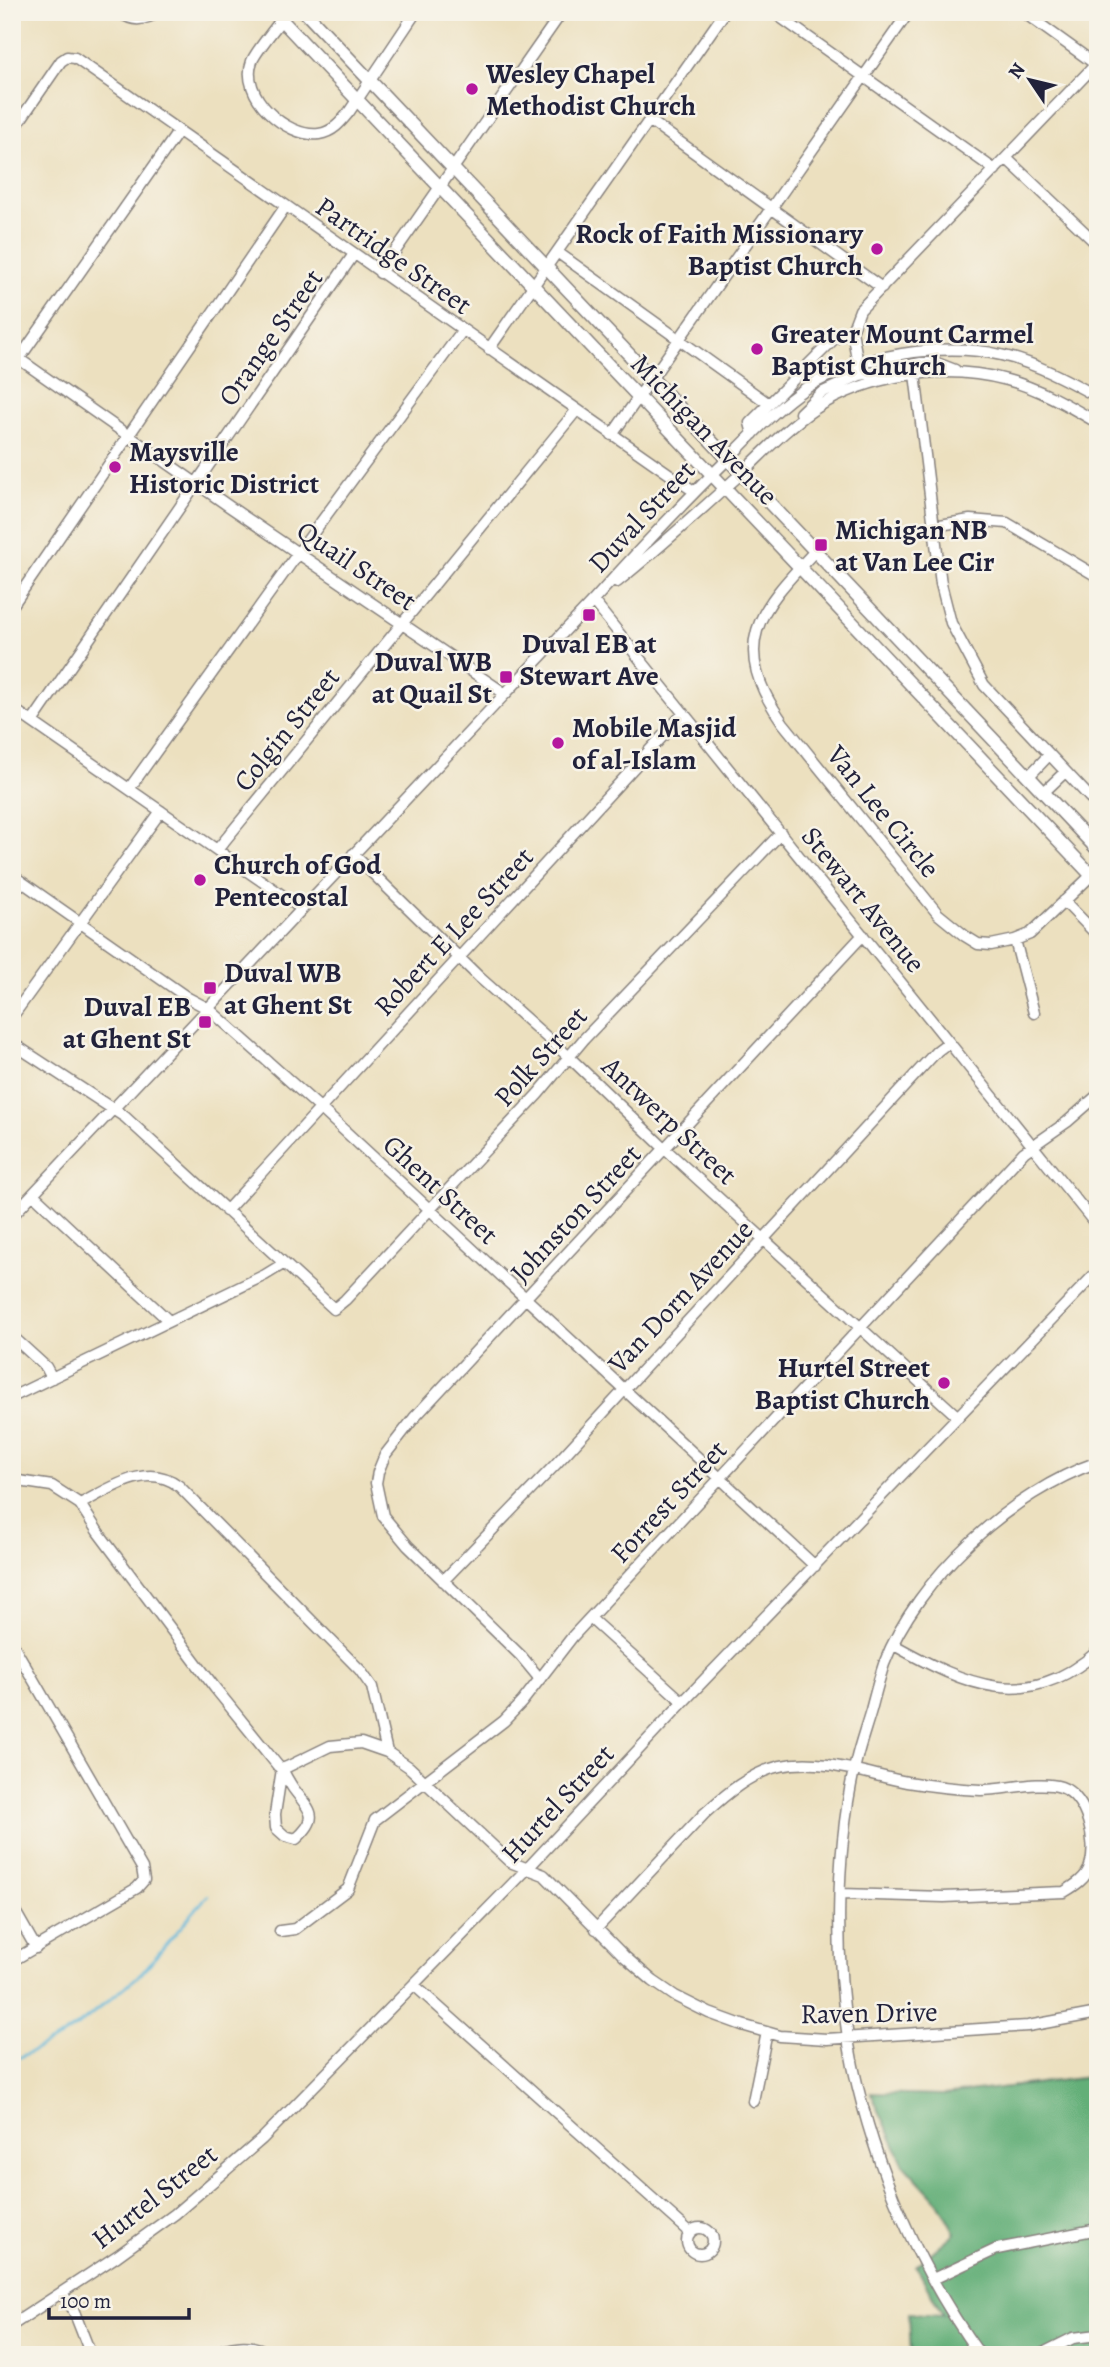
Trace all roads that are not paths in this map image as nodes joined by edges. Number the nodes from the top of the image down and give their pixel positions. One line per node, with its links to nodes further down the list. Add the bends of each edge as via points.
1 (119, 12): 2 (street, via 132,20 144,20)
2 (160, 12)
3 (305, 12): 13 (main road, Michigan Avenue)
4 (416, 12): 13 (street)
5 (562, 12): 19 (street)
6 (725, 12): 15 (street)
7 (773, 12): 12 (street)
8 (909, 12): 12 (street)
9 (1023, 12): 11 (street)
10 (281, 15): 14 (main road, Michigan Avenue); 14 (street, via 253,60 250,76 265,110 287,127 321,134 336,127)
11 (1097, 64): 18 (street)
12 (863, 76): 20 (street); 23 (street)
13 (370, 81): 14 (street); 19 (main road, Michigan Avenue)
14 (357, 99): 21 (main road, Michigan Avenue)
15 (649, 120): 23 (street); 25 (street)
16 (12, 132): 17 (street, Partridge Street, via 67,57 75,58)
17 (178, 132): 22 (street, Partridge Street); 37 (street)
18 (1006, 158): 20 (street); 24 (street)
19 (453, 168): 21 (street); 27 (main road, Michigan Avenue)
20 (995, 170): 30 (street)
21 (440, 186): 28 (street); 29 (main road, Michigan Avenue)
22 (285, 206): 26 (street, Partridge Street); 51 (street)
23 (771, 209): 30 (street); 34 (street)
24 (1098, 245)
25 (557, 252): 27 (street); 34 (street)
26 (354, 254): 28 (street, Partridge Street); 55 (street, Orange Street)
27 (547, 267): 29 (street); 33 (main road, Michigan Avenue)
28 (380, 273): 31 (street, Partridge Street)
29 (534, 285): 35 (street); 36 (main road, Michigan Avenue)
30 (882, 288): 32 (street, via 860,310)
31 (462, 331): 35 (street, Partridge Street); 60 (street)
32 (852, 331): 39 (street); 45 (street, via 834,339)
33 (615, 340): 36 (main road); 42 (main road, Michigan Avenue)
34 (680, 340): 42 (street); 45 (street)
35 (489, 349): 46 (street, Partridge Street)
36 (598, 352): 43 (main road, Michigan Avenue)
37 (16, 356): 38 (street); 51 (street, Quail Street)
38 (12, 369)
39 (858, 370): 40 (street, via 937,363); 44 (street, Duval Street, via 906,354 1000,355 1065,379); 48 (street, via 821,393); 49 (street, Duval Street, via 807,388)
40 (960, 372): 41 (street, Duval Street); 47 (street, Duval Street, via 1006,379)
41 (915, 374): 48 (street, Duval Street, via 834,398); 58 (street)
42 (652, 379): 43 (street); 52 (main road, Michigan Avenue)
43 (639, 396): 50 (street); 54 (main road, Michigan Avenue)
44 (1098, 397)
45 (769, 404): 49 (street, via 750,423)
46 (576, 411): 50 (street, Partridge Street); 65 (street, Colgin Street)
47 (1098, 423)
48 (791, 426): 53 (street, Duval Street)
49 (753, 433): 52 (street, Duval Street)
50 (612, 435): 57 (street, Partridge Street)
51 (129, 436): 55 (street, Quail Street); 64 (street)
52 (728, 458): 53 (main road, Michigan Avenue); 54 (street, Duval Street)
53 (742, 472): 56 (street, Duval Street); 59 (main road, Michigan Avenue)
54 (713, 474): 56 (main road, Michigan Avenue); 57 (street, Duval Street)
55 (197, 483): 60 (street, Quail Street); 69 (street, Orange Street)
56 (726, 487): 61 (main road, Michigan Avenue); 63 (street, Duval Street)
57 (695, 492): 63 (street, Duval Street)
58 (934, 526): 62 (street, via 970,520 1007,523); 70 (street, via 941,584 960,643 984,685)
59 (816, 550): 61 (street, Van Lee Circle); 72 (main road, Michigan Avenue)
60 (299, 552): 65 (street, Quail Street); 73 (street)
61 (801, 566): 82 (main road, Michigan Avenue); 88 (street, Van Lee Circle, via 763,612 755,638 754,665 772,708 938,914 978,944)
62 (1095, 575)
63 (593, 601): 66 (street, Duval Street); 68 (street, Stewart Avenue)
64 (12, 606)
65 (403, 623): 66 (street, Quail Street); 78 (street, Colgin Street)
66 (504, 693): 80 (street, Duval Street)
67 (12, 708): 69 (street)
68 (684, 713): 77 (street, Stewart Avenue); 89 (street, Robert E Lee Street)
69 (32, 722): 73 (street)
70 (1049, 755): 71 (street); 72 (street)
71 (1065, 772): 74 (street); 75 (street)
72 (1028, 776): 74 (main road, Michigan Avenue)
73 (129, 789): 76 (street)
74 (1044, 793): 79 (main road, Michigan Avenue)
75 (1098, 806)
76 (161, 811): 78 (street); 85 (street)
77 (781, 833): 86 (street, Stewart Avenue); 95 (street, Polk Street)
78 (217, 850): 84 (street)
79 (1098, 850)
80 (353, 854): 84 (street, Duval Street); 89 (street, Antwerp Street)
81 (12, 875): 85 (street, Ghent Street)
82 (1096, 875): 83 (street, Van Lee Circle)
83 (1064, 901): 87 (street); 88 (street, Van Lee Circle, via 1030,934)
84 (302, 909): 90 (street, Duval Street)
85 (80, 922): 90 (street, Ghent Street); 92 (street)
86 (863, 935): 94 (street, Stewart Avenue); 100 (street, Johnston Street)
87 (1098, 936)
88 (1015, 940): 91 (street)
89 (459, 957): 95 (street, Antwerp Street); 97 (street, Robert E Lee Street)
90 (209, 1009): 97 (street, Ghent Street); 98 (street, Duval Street)
91 (1034, 1013)
92 (12, 1017)
93 (12, 1042): 98 (street)
94 (949, 1042): 99 (street, Stewart Avenue); 106 (street, Van Dorn Avenue)
95 (569, 1057): 100 (street, Antwerp Street); 102 (street, Polk Street)
96 (1096, 1101): 99 (street, Forrest Street)
97 (320, 1108): 102 (street, Ghent Street); 103 (street, Robert E Lee Street)
98 (112, 1110): 101 (street, Duval Street); 103 (street, via 125,1116)
99 (1033, 1146): 105 (street, Stewart Avenue); 111 (street, Forrest Street)
100 (665, 1149): 106 (street, Antwerp Street); 109 (street, Johnston Street)
101 (33, 1194): 104 (street, Duval Street); 110 (street)
102 (429, 1209): 107 (street, Polk Street, via 333,1308); 109 (street, Ghent Street)
103 (226, 1211): 107 (street)
104 (13, 1213)
105 (1098, 1227)
106 (764, 1238): 111 (street, Antwerp Street); 114 (street, Van Dorn Avenue)
107 (283, 1264): 110 (street)
108 (1098, 1271): 116 (street, Hurtel Street)
109 (526, 1299): 114 (street, Ghent Street); 122 (street, Johnston Street, via 394,1441 376,1483 383,1516)
110 (169, 1321): 113 (street)
111 (861, 1328): 116 (street, Antwerp Street); 118 (street, Forrest Street)
112 (12, 1336): 113 (street)
113 (52, 1378): 115 (street)
114 (624, 1390): 118 (street, Ghent Street); 122 (street, Van Dorn Avenue)
115 (12, 1397)
116 (958, 1417): 121 (street, Hurtel Street)
117 (1098, 1462): 125 (street, via 1058,1479 982,1533 923,1594)
118 (720, 1479): 121 (street, Ghent Street); 123 (street, Forrest Street)
119 (12, 1480): 120 (street, via 52,1486)
120 (80, 1504): 129 (street, via 136,1477 170,1479 360,1670 372,1687); 130 (street, via 215,1688)
121 (815, 1566): 128 (street, Hurtel Street)
122 (443, 1581): 127 (street, Johnston Street)
123 (590, 1618): 127 (street, Forrest Street); 128 (street)
124 (12, 1643): 138 (street, via 142,1868 144,1880)
125 (894, 1645): 126 (street, via 966,1681 1018,1688 1058,1678); 131 (street)
126 (1098, 1651)
127 (540, 1679): 132 (street, Forrest Street, via 504,1721)
128 (683, 1702): 133 (street, Hurtel Street)
129 (387, 1752): 130 (street, via 360,1744 330,1745); 132 (street, Raven Drive)
130 (282, 1769): 130 (street, via 276,1828 296,1839 309,1824 308,1804)
131 (854, 1771): 134 (street); 134 (street, via 970,1789 1063,1788 1082,1803 1092,1849 1090,1867 1064,1892 944,1897); 136 (street, via 794,1763 740,1784 704,1814)
132 (424, 1781): 133 (street, Raven Drive, via 510,1862); 137 (street, Forrest Street, via 376,1820 348,1889 295,1929)
133 (527, 1869): 136 (street, Raven Drive, via 544,1875); 140 (street, Hurtel Street)
134 (841, 1894): 143 (street, via 840,1955)
135 (12, 1906): 138 (street)
136 (596, 1929): 142 (street, Raven Drive, via 675,1996)
137 (280, 1931)
138 (36, 1948): 139 (street)
139 (12, 1961)
140 (414, 1985): 146 (street); 148 (street, Hurtel Street, via 262,2139 174,2214)
141 (1098, 2014): 143 (street, Raven Drive, via 1028,2026)
142 (767, 2032): 143 (street, Raven Drive); 144 (street)
143 (849, 2038): 147 (street, via 875,2147)
144 (753, 2101)
145 (1098, 2229): 147 (street, via 997,2249)
146 (690, 2232)
147 (933, 2279): 154 (street)
148 (62, 2293): 149 (street, Hurtel Street); 151 (street)
149 (12, 2325)
150 (1098, 2335): 155 (street, via 1073,2338)
151 (91, 2355)
152 (210, 2355): 153 (street, via 239,2346)
153 (269, 2355)
154 (980, 2355)
155 (1039, 2355)

